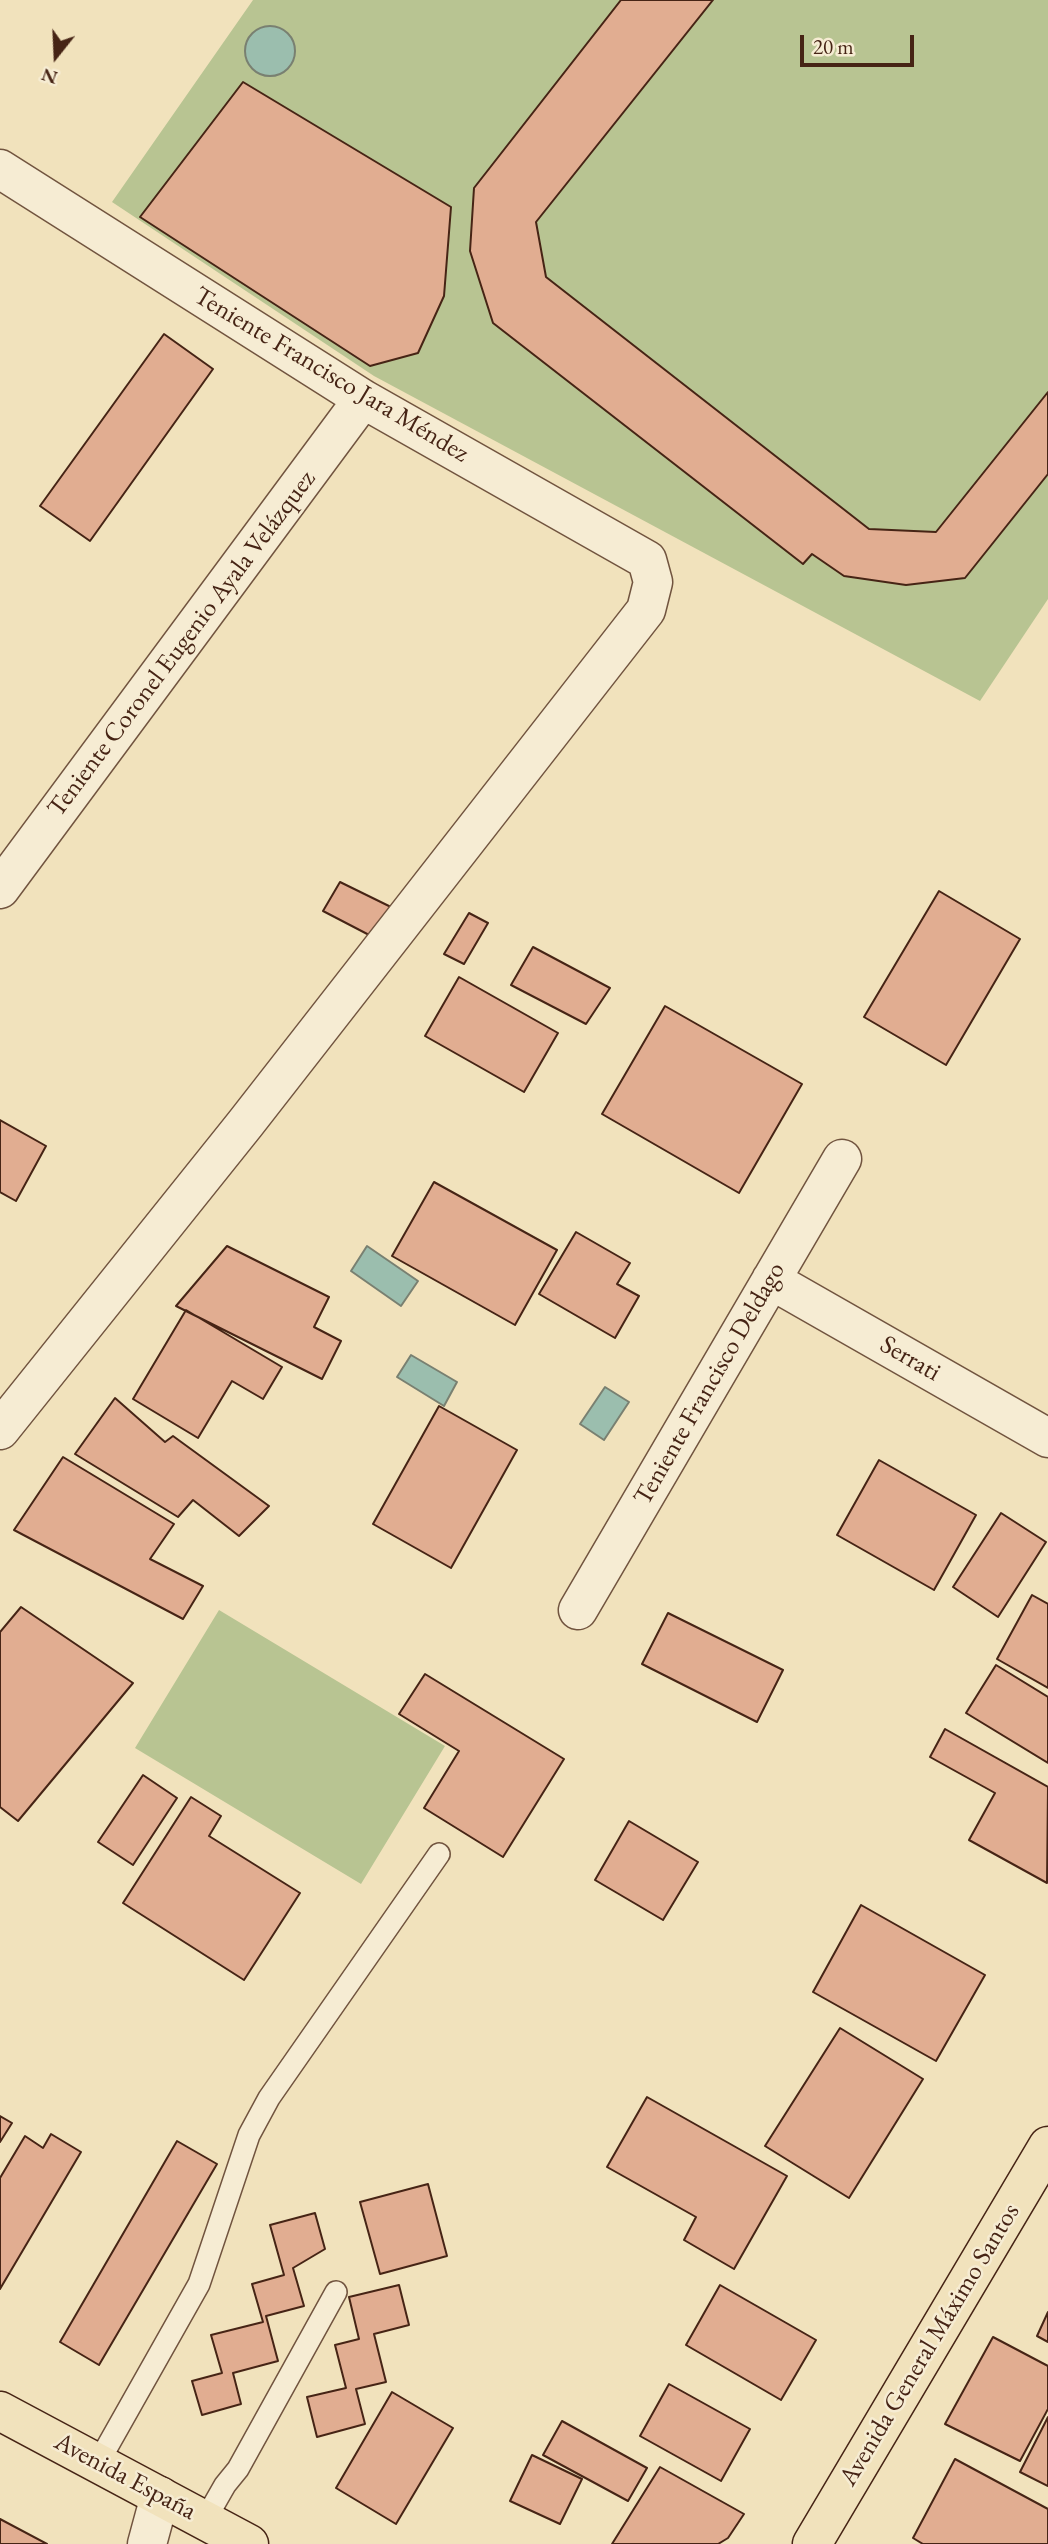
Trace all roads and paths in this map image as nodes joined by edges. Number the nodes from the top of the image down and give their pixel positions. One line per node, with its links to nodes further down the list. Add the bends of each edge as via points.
1 (0, 169): 2 (street, Teniente Francisco Jara Méndez)
2 (363, 400): 3 (street, Teniente Coronel Eugenio Ayala Velázquez); 6 (street, Teniente Francisco Jara Méndez, via 647,560 653,582 646,610)
3 (0, 889)
4 (842, 1159): 5 (street, Teniente Francisco Deldago)
5 (771, 1280): 7 (street, Serrati); 8 (street, Teniente Francisco Deldago)
6 (0, 1430)
7 (1048, 1438)
8 (578, 1609)
9 (439, 1854): 13 (lane, via 269,2098 249,2135 198,2284)
10 (1048, 2146): 18 (main road, Avenida General Máximo Santos)
11 (336, 2292): 15 (lane)
12 (0, 2411): 13 (main road, Avenida España)
13 (98, 2463): 14 (main road, Avenida España)
14 (160, 2496): 15 (main road, Avenida España); 16 (street)
15 (205, 2520): 17 (main road, Avenida España)
16 (147, 2544)
17 (249, 2544)
18 (812, 2544)

